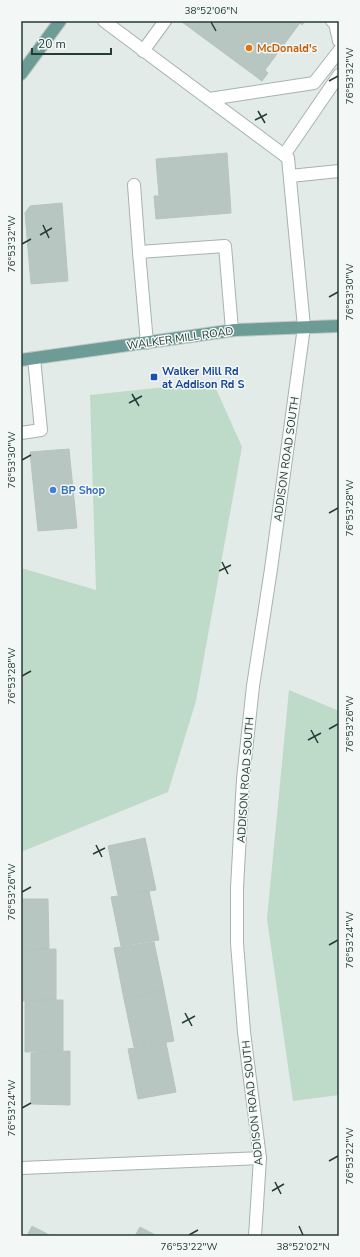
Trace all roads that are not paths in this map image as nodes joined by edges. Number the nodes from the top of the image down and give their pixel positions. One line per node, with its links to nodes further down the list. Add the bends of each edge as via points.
1 (60, 21): 8 (main road)
2 (104, 21): 6 (street)
3 (164, 21): 6 (street)
4 (332, 21): 5 (street, via 335,23)
5 (339, 41)
6 (143, 51): 10 (street)
7 (339, 51): 10 (street, via 314,84)
8 (21, 74)
9 (339, 75): 11 (street)
10 (209, 99): 11 (street)
11 (284, 155): 13 (street, ADDISON ROAD SOUTH, via 288,158)
12 (339, 171): 13 (street)
13 (290, 176): 17 (street, ADDISON ROAD SOUTH)
14 (134, 185): 15 (street)
15 (139, 252): 18 (street, via 225,246); 19 (street)
16 (339, 326): 17 (main road, WALKER MILL ROAD)
17 (304, 327): 18 (main road, WALKER MILL ROAD); 23 (street, ADDISON ROAD SOUTH, via 253,686 243,779 237,888 237,943 244,1032)
18 (232, 330): 19 (main road, WALKER MILL ROAD)
19 (147, 343): 20 (main road, WALKER MILL ROAD)
20 (34, 358): 21 (main road, WALKER MILL ROAD); 22 (street, via 41,430)
21 (21, 360)
22 (21, 434)
23 (260, 1158): 24 (street); 25 (street, ADDISON ROAD SOUTH)
24 (21, 1168)
25 (255, 1236)

